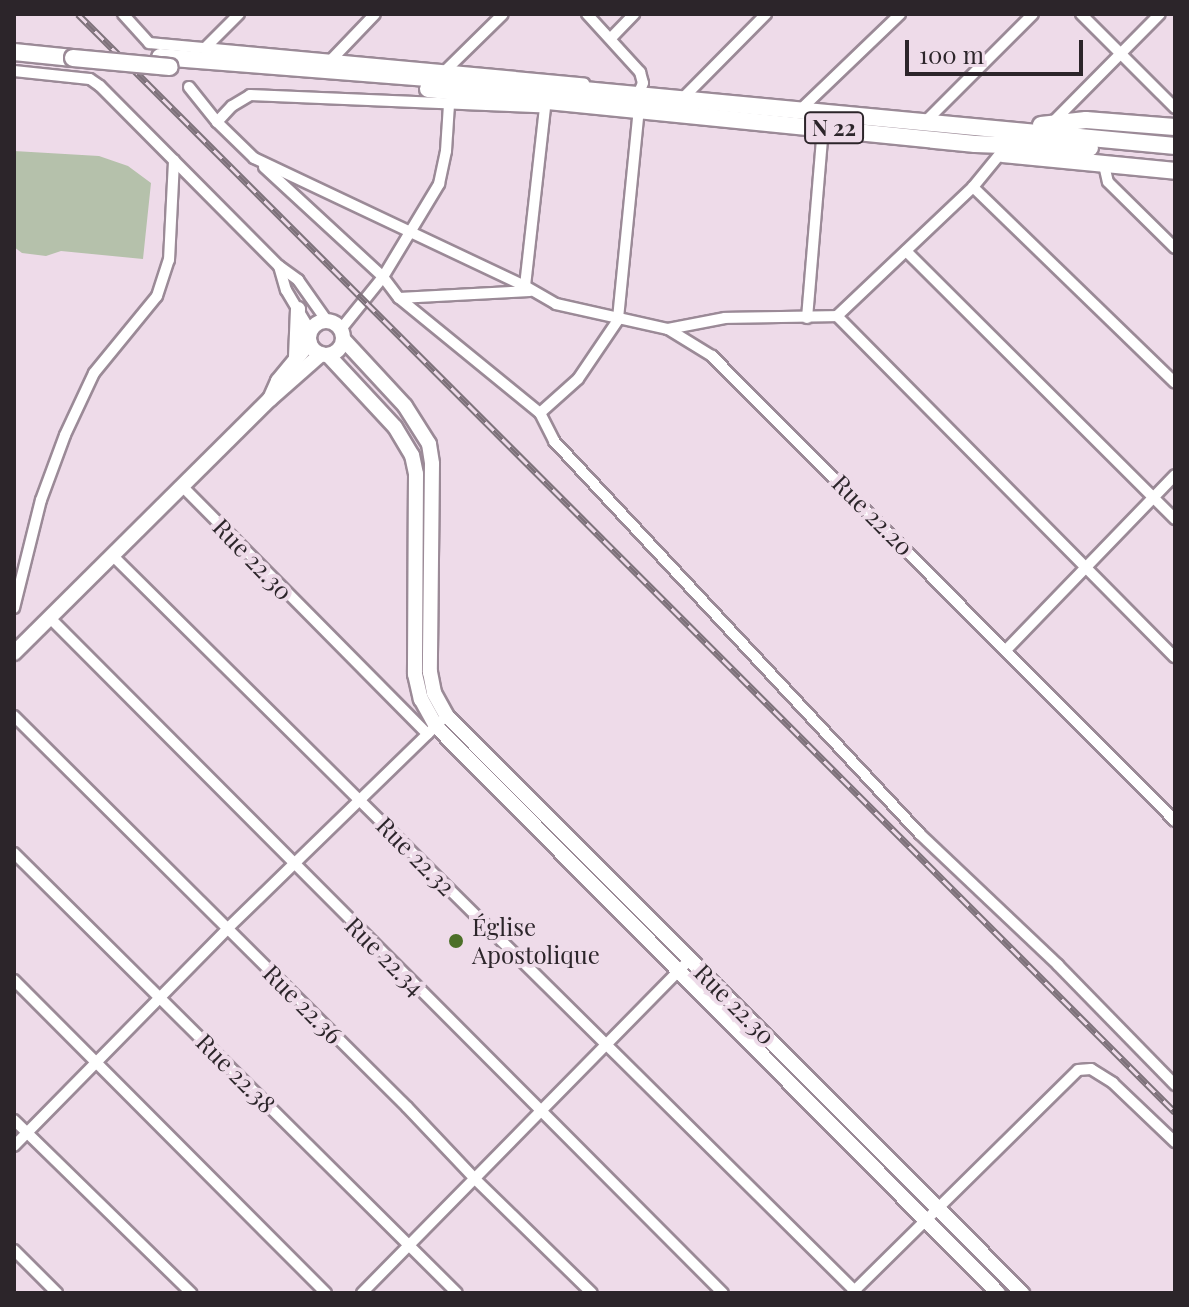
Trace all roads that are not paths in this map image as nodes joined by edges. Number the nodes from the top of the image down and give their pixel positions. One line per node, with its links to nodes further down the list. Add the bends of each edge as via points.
1 (123, 14): 14 (street, via 149,43)
2 (239, 14): 14 (street)
3 (375, 14): 18 (street)
4 (503, 14): 19 (street)
5 (587, 14): 12 (street)
6 (634, 14): 12 (street)
7 (766, 14): 22 (street)
8 (900, 14): 27 (street)
9 (1033, 14): 29 (street)
10 (1081, 14): 17 (street)
11 (1160, 14): 17 (street)
12 (612, 37): 23 (street, via 640,72)
13 (14, 42): 16 (main road, N 22)
14 (205, 48): 18 (street)
15 (14, 52): 16 (main road, N 22)
16 (68, 53): 23 (main road, N 22)
17 (1121, 54): 26 (street); 30 (street)
18 (332, 59): 19 (street)
19 (447, 69): 23 (street, via 557,78)
20 (14, 71): 40 (street, via 90,79)
21 (189, 87): 28 (street)
22 (681, 100): 23 (main road, N 22); 27 (main road, N 22)
23 (640, 102): 25 (street); 31 (main road, N 22); 54 (street)
24 (449, 105): 25 (street); 28 (street, via 250,95); 44 (street, via 439,184)
25 (545, 107): 49 (street)
26 (1175, 108)
27 (799, 111): 29 (main road, N 22)
28 (217, 122): 39 (street)
29 (924, 123): 32 (main road, N 22)
30 (1050, 125): 32 (main road); 33 (main road, via 1086,120)
31 (823, 127): 35 (main road, N 22); 53 (street)
32 (976, 127): 34 (main road, N 22)
33 (1175, 127)
34 (1086, 143): 35 (main road, N 22); 36 (main road, N 22); 38 (main road, N 22)
35 (975, 144): 37 (main road)
36 (1175, 146)
37 (1000, 154): 41 (main road); 43 (street)
38 (1175, 155)
39 (254, 158): 44 (street, Rue 22.20); 48 (street)
40 (174, 160): 47 (street); 69 (street, via 169,260 157,296 94,373 65,435 41,500)
41 (1104, 165): 42 (main road); 45 (street, via 1108,182)
42 (1175, 171)
43 (973, 187): 46 (street); 60 (street)
44 (411, 234): 48 (street); 49 (street, Rue 22.20)
45 (1175, 248)
46 (906, 251): 52 (street); 65 (street)
47 (279, 266): 51 (street); 56 (street, via 298,280)
48 (383, 277): 50 (street); 56 (street)
49 (527, 288): 50 (street); 54 (street, Rue 22.20, via 556,304)
50 (399, 298): 62 (street)
51 (298, 309): 57 (street); 59 (street)
52 (837, 316): 53 (street); 68 (street)
53 (807, 318): 55 (street, via 725,318)
54 (618, 320): 55 (street, Rue 22.20); 62 (street, via 578,379)
55 (668, 329): 71 (street, Rue 22.20, via 740,381)
56 (337, 330): 57 (street, via 317,324); 58 (street, via 337,352); 75 (street, via 405,406 429,444 430,672)
57 (310, 337): 58 (street); 59 (street)
58 (325, 355): 61 (street); 75 (street, via 395,427 412,455 415,674 421,699)
59 (295, 360): 61 (street)
60 (1175, 383)
61 (270, 399): 64 (street)
62 (540, 413): 87 (street, via 554,441 608,501 920,834)
63 (1175, 475): 65 (street)
64 (182, 486): 67 (street); 75 (street, Rue 22.30)
65 (1153, 497): 66 (street); 68 (street)
66 (1175, 519)
67 (112, 555): 70 (street); 76 (street, Rue 22.32)
68 (1085, 566): 71 (street); 73 (street)
69 (14, 608)
70 (50, 618): 72 (street); 79 (street, Rue 22.34)
71 (1007, 649): 77 (street, Rue 22.20)
72 (14, 653)
73 (1175, 657)
74 (14, 716): 80 (street, Rue 22.36)
75 (437, 725): 76 (street); 81 (street, Rue 22.30); 82 (street, Rue 22.30)
76 (359, 799): 79 (street); 85 (street, Rue 22.32)
77 (1175, 821)
78 (14, 853): 84 (street, Rue 22.38)
79 (294, 863): 80 (street); 88 (street, Rue 22.34)
80 (227, 929): 84 (street); 93 (street, Rue 22.36)
81 (690, 959): 82 (street); 94 (street, Rue 22.30)
82 (678, 971): 85 (street); 95 (street, Rue 22.30)
83 (14, 980): 86 (street)
84 (160, 997): 86 (street); 96 (street, Rue 22.38)
85 (606, 1044): 88 (street); 98 (street, Rue 22.32)
86 (96, 1063): 90 (street); 101 (street)
87 (1175, 1085)
88 (541, 1112): 93 (street); 105 (street, Rue 22.34)
89 (14, 1120): 90 (street)
90 (27, 1133): 92 (street); 100 (street)
91 (1175, 1142): 94 (street, via 1113,1083 1091,1069 1078,1070)
92 (14, 1146)
93 (475, 1179): 96 (street); 104 (street, Rue 22.36)
94 (936, 1209): 95 (street); 107 (street, Rue 22.30)
95 (925, 1221): 98 (street); 106 (street, Rue 22.30)
96 (409, 1245): 102 (street); 103 (street, Rue 22.38)
97 (14, 1250): 99 (street)
98 (855, 1292)
99 (57, 1293)
100 (191, 1293)
101 (326, 1293)
102 (362, 1293)
103 (457, 1293)
104 (592, 1293)
105 (723, 1293)
106 (998, 1293)
107 (1022, 1293)

